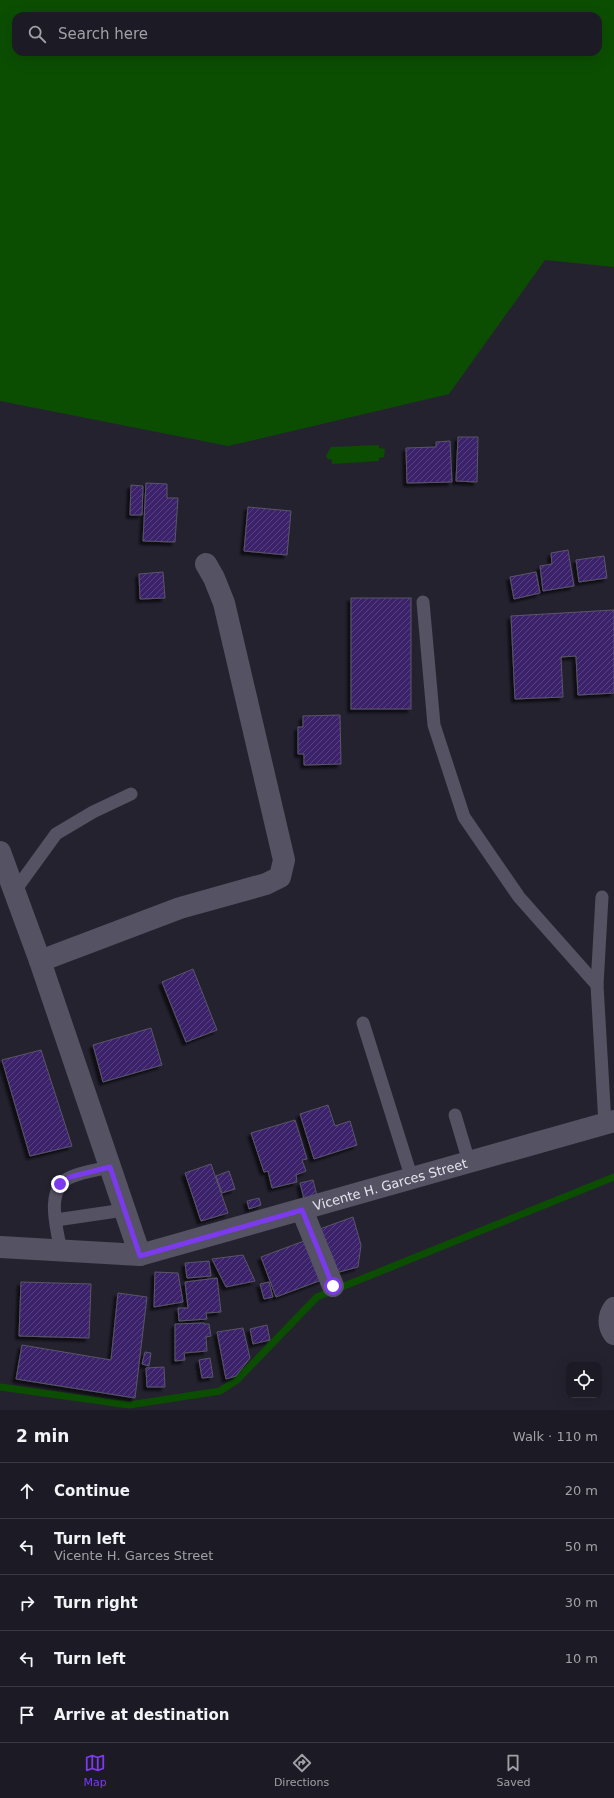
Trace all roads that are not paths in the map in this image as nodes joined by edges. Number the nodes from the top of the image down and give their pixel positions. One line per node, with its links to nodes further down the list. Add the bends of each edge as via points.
1 (206, 564): 7 (street, via 214,578 225,611 284,860 280,877 266,884 180,908)
2 (423, 602): 8 (lane, via 434,726 464,817 519,897)
3 (131, 794): 5 (lane, via 92,812 56,834)
4 (0, 852): 5 (street)
5 (14, 892): 7 (street)
6 (602, 897): 8 (lane)
7 (40, 961): 13 (street)
8 (597, 985): 11 (lane)
9 (363, 1023): 14 (lane)
10 (455, 1115): 12 (lane)
11 (610, 1122): 12 (street, Vicente H. Garces Street)
12 (469, 1162): 14 (street, Vicente H. Garces Street)
13 (110, 1167): 15 (street); 17 (lane, via 70,1177 60,1184 55,1196)
14 (412, 1179): 16 (street, Vicente H. Garces Street)
15 (124, 1210): 17 (lane); 20 (street)
16 (302, 1210): 20 (street, Vicente H. Garces Street); 21 (street)
17 (56, 1220): 19 (lane)
18 (0, 1247): 19 (street, Vicente H. Garces Street)
19 (61, 1250): 20 (street, Vicente H. Garces Street)
20 (140, 1256)
21 (333, 1286)
22 (614, 1308): 23 (street, via 609,1318)
23 (614, 1334)

